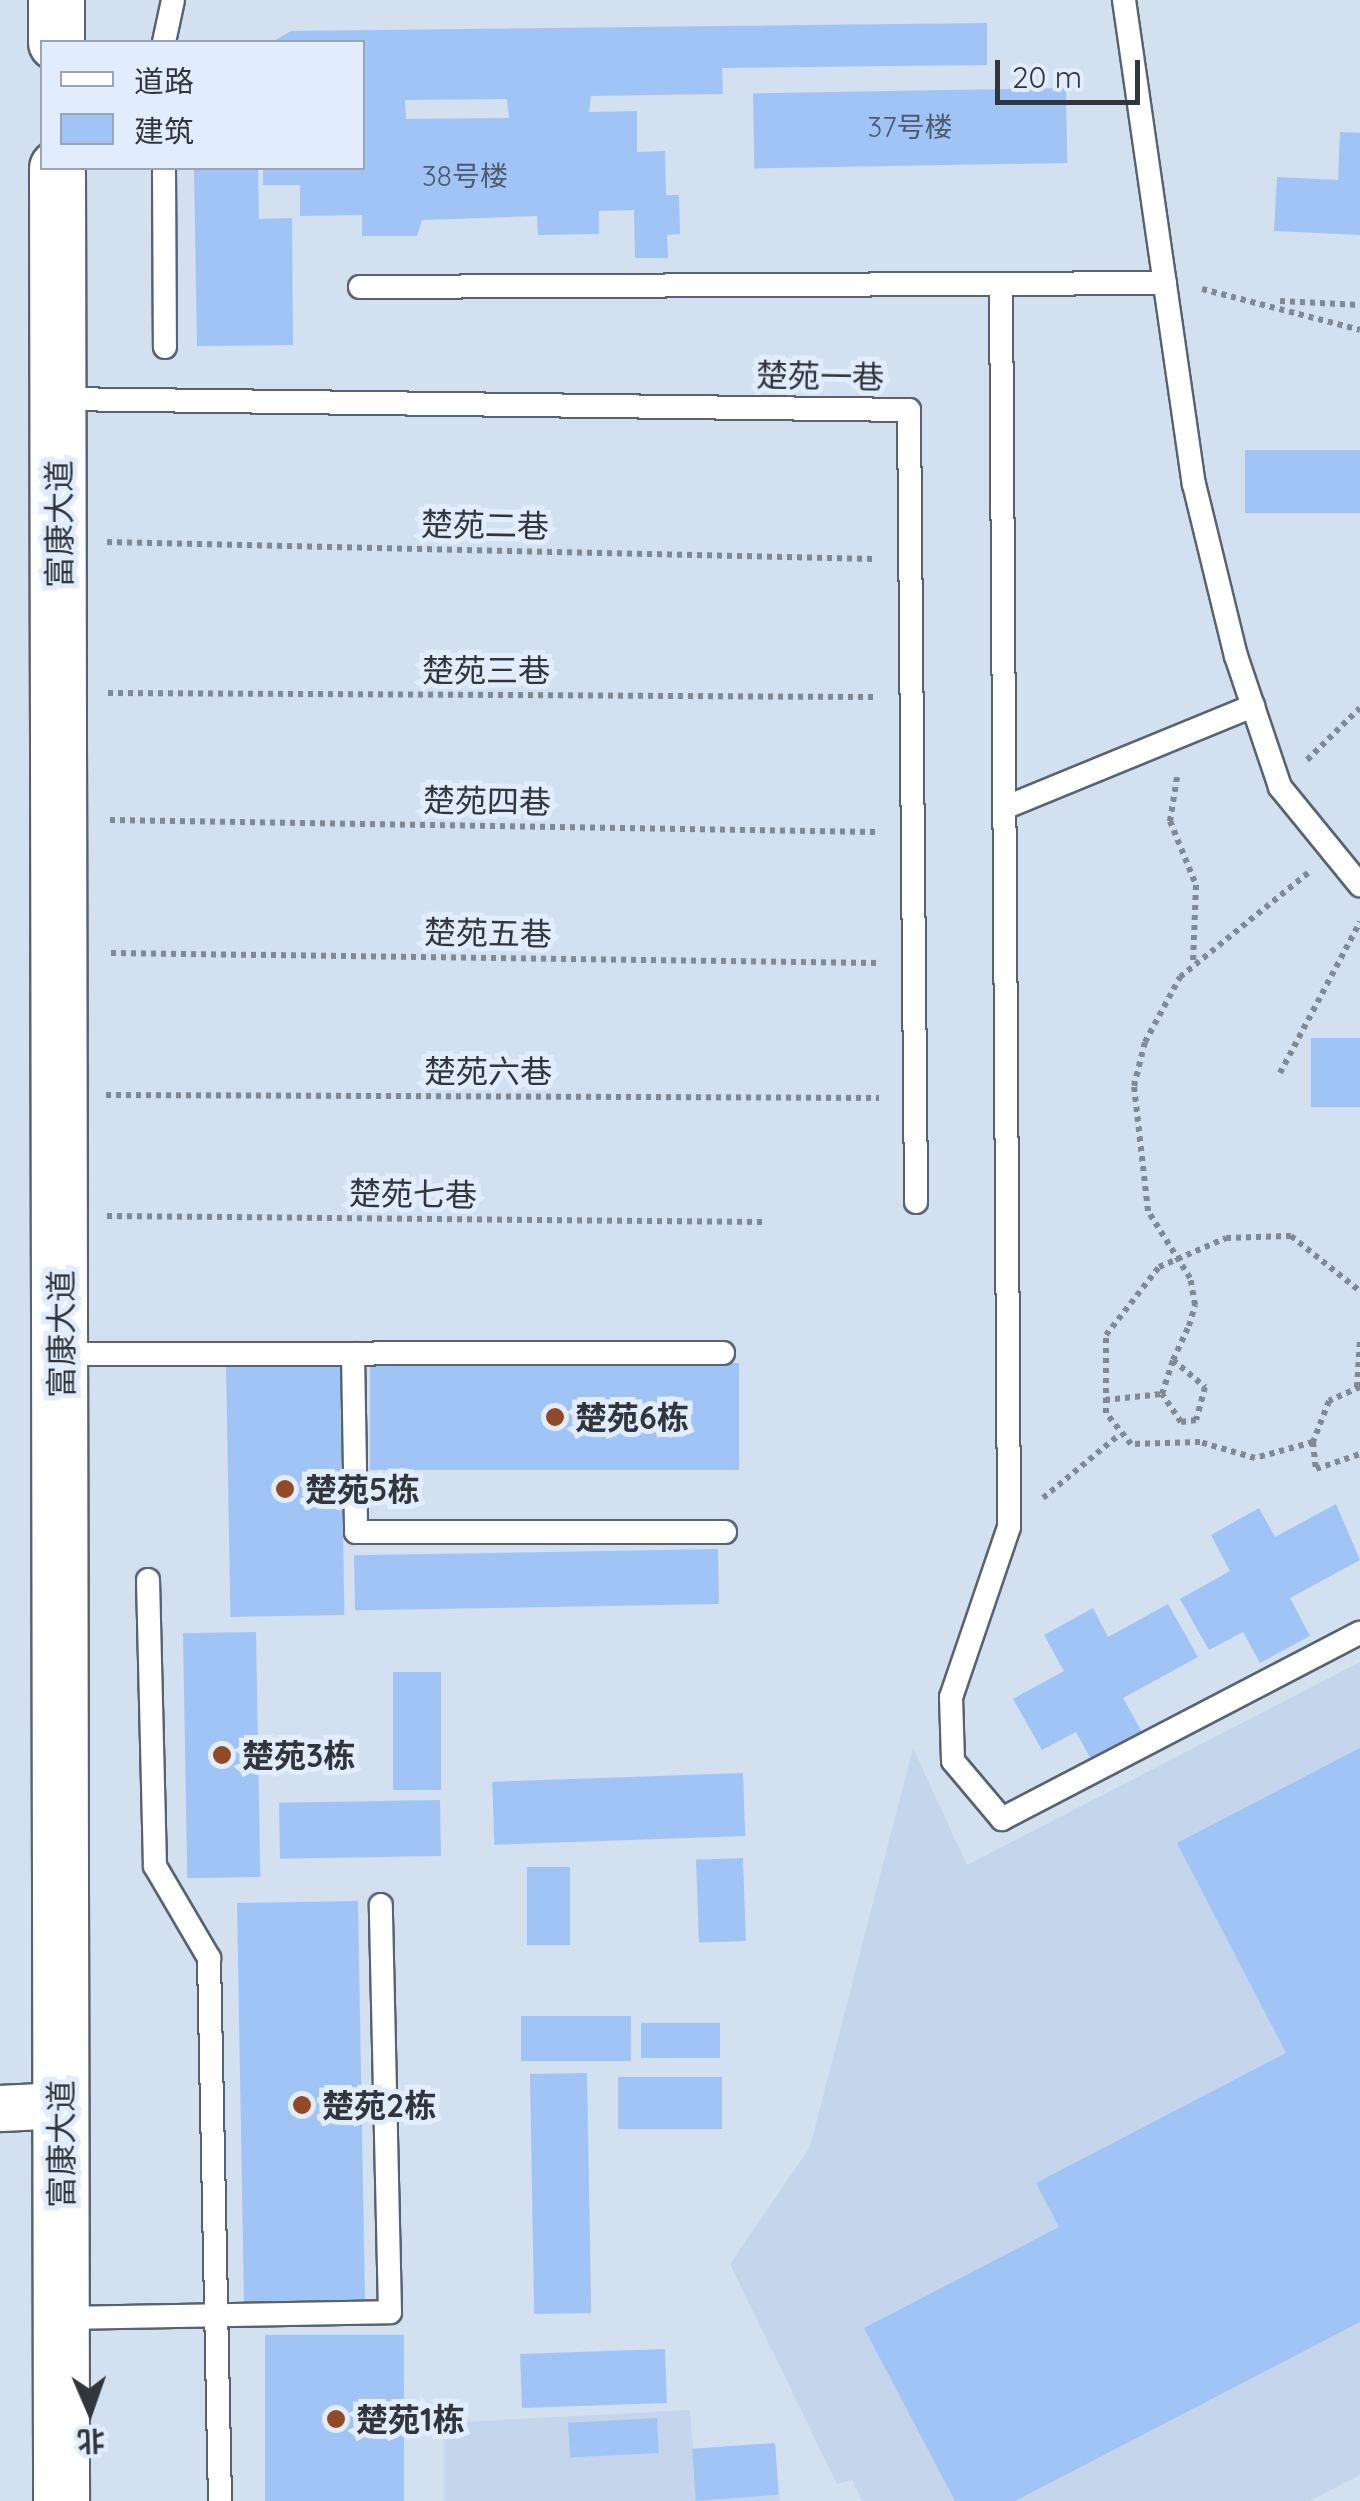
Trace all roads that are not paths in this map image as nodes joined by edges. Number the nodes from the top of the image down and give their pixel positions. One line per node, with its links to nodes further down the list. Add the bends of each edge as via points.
1 (56, 0): 4 (street)
2 (173, 0): 5 (lane)
3 (1124, 0): 8 (lane)
4 (56, 40)
5 (164, 40)
6 (57, 170): 12 (street, 富康大道)
7 (164, 170): 11 (lane)
8 (1166, 283): 9 (lane); 13 (lane, via 1194,484)
9 (1000, 284): 10 (lane); 14 (lane)
10 (360, 287)
11 (164, 347)
12 (58, 399): 16 (lane, 楚苑一巷, via 909,410); 18 (street, 富康大道)
13 (1253, 706): 14 (lane); 15 (lane, via 1280,787)
14 (1009, 806): 22 (lane, via 1009,1527 951,1697 953,1761 1002,1819)
15 (1360, 885)
16 (916, 1202)
17 (723, 1353): 19 (lane)
18 (61, 1354): 19 (lane); 24 (street, 富康大道)
19 (354, 1354): 20 (lane, via 356,1532)
20 (726, 1532)
21 (148, 1580): 26 (lane, via 155,1866 209,1958)
22 (1360, 1633)
23 (381, 1905): 26 (lane, via 390,2312)
24 (61, 2105): 25 (street); 27 (street, 富康大道)
25 (0, 2108)
26 (219, 2315): 27 (lane); 29 (lane)
27 (61, 2318): 28 (street, 富康大道)
28 (61, 2501)
29 (220, 2501)

